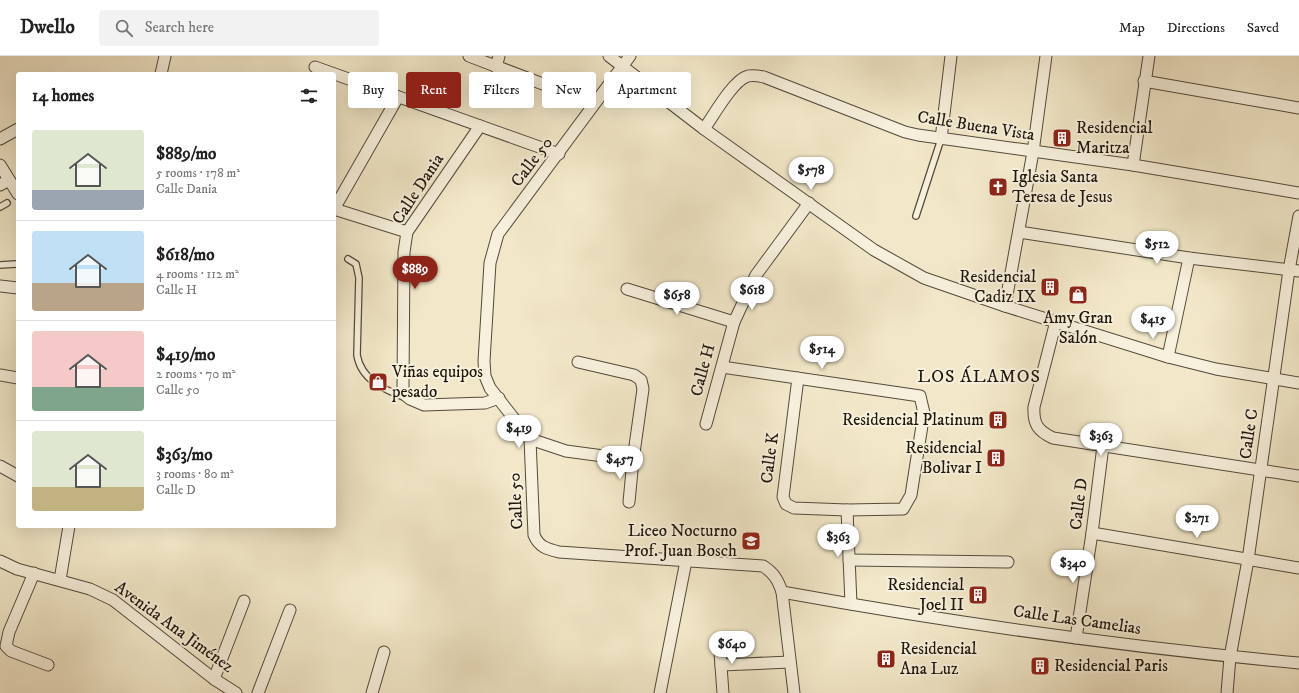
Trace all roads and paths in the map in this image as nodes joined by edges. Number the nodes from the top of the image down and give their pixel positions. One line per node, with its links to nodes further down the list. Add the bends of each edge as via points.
1 (165, 56): 12 (street)
2 (469, 56): 11 (street)
3 (499, 56): 11 (street)
4 (609, 56): 9 (street)
5 (630, 56): 9 (street, Calle 50)
6 (951, 56): 25 (street)
7 (1046, 56): 26 (street)
8 (1148, 56): 16 (street)
9 (622, 66): 22 (street); 27 (street, Calle 50)
10 (315, 67): 13 (street)
11 (496, 68): 17 (street)
12 (161, 72)
13 (329, 72)
14 (336, 75): 15 (street)
15 (348, 79)
16 (1144, 81): 20 (street); 29 (street)
17 (542, 84)
18 (398, 97): 21 (street)
19 (392, 108): 35 (street)
20 (1299, 108)
21 (480, 126): 27 (street); 40 (street, Calle Dania)
22 (704, 128): 25 (street, Calle Buena Vista, via 737,82 748,76 756,76 905,132); 34 (street)
23 (16, 130): 24 (street)
24 (0, 139)
25 (941, 139): 26 (street, Calle Buena Vista); 38 (lane)
26 (1033, 152): 29 (street, Calle Buena Vista); 41 (street)
27 (559, 154): 61 (street, Calle 50, via 498,234 493,247 484,362 490,388)
28 (0, 165): 30 (street)
29 (1133, 165): 32 (street, Calle Buena Vista)
30 (5, 182): 31 (street)
31 (16, 192)
32 (1299, 193)
33 (7, 203): 36 (lane)
34 (809, 203): 50 (street, via 897,264 924,278); 52 (street, Calle H, via 756,275)
35 (336, 206)
36 (0, 207)
37 (336, 210): 40 (street)
38 (916, 216)
39 (1299, 216): 46 (street, Calle C)
40 (408, 232): 62 (street, Calle Dania, via 404,252 403,388)
41 (1019, 232): 42 (street); 50 (street)
42 (1189, 258): 46 (street); 53 (street)
43 (348, 259): 62 (lane, via 356,264 359,278 359,365 376,384)
44 (16, 264): 45 (lane)
45 (0, 265)
46 (1294, 271): 59 (street, Calle C)
47 (0, 286): 48 (street)
48 (16, 288)
49 (627, 289): 52 (street)
50 (1005, 306): 51 (street)
51 (1056, 320): 53 (street); 65 (street, via 1034,407 1033,417 1036,426 1053,438)
52 (734, 322): 55 (street, Calle H)
53 (1168, 357): 59 (street)
54 (578, 362): 66 (street, via 634,375 641,380 643,389)
55 (722, 367): 58 (street); 63 (street, Calle H)
56 (0, 375): 57 (street)
57 (16, 378)
58 (798, 378): 72 (street, Calle K, via 782,497 786,504 794,508); 72 (street, via 920,396 924,414 912,495 903,509)
59 (1274, 379): 60 (street); 68 (street, Calle C)
60 (1299, 383)
61 (499, 398): 62 (street, via 485,403 424,405); 64 (street, Calle 50)
62 (410, 399)
63 (706, 424)
64 (530, 439): 66 (street, via 566,451); 78 (street, Calle 50, via 534,535 542,547 560,552)
65 (1103, 446): 68 (street); 74 (street, Calle D)
66 (633, 460): 71 (street)
67 (0, 466): 69 (street)
68 (1261, 470): 70 (street); 76 (street, Calle C)
69 (16, 475)
70 (1299, 476)
71 (629, 502)
72 (847, 510): 75 (street)
73 (69, 528): 82 (street)
74 (1092, 533): 76 (street); 87 (street, Calle D)
75 (849, 560): 79 (street); 85 (street)
76 (1248, 560): 80 (street); 90 (street, Calle C)
77 (0, 561): 81 (street, Avenida Ana Jiménez)
78 (686, 561): 83 (street, Calle 50, via 763,566 779,581); 99 (street)
79 (1008, 562)
80 (1299, 568)
81 (34, 573): 82 (street, Avenida Ana Jiménez); 94 (street, via 9,632 6,646 11,651)
82 (60, 580): 95 (street, Avenida Ana Jiménez, via 90,589 113,600)
83 (782, 592): 85 (street, Calle Las Camelias); 91 (street, Calle 50)
84 (244, 601): 95 (street)
85 (851, 604): 87 (street, Calle Las Camelias)
86 (290, 610): 97 (street)
87 (1076, 638): 90 (street, Calle Las Camelias)
88 (719, 639): 93 (street)
89 (384, 652): 98 (street)
90 (1230, 657): 92 (street, Calle Las Camelias); 102 (street, Calle C)
91 (790, 662): 93 (street); 101 (street, Calle 50)
92 (1299, 663)
93 (721, 664): 100 (street)
94 (48, 665)
95 (214, 679): 96 (street, Avenida Ana Jiménez)
96 (236, 693)
97 (258, 693)
98 (372, 693)
99 (660, 693)
100 (723, 693)
101 (794, 693)
102 (1227, 693)

